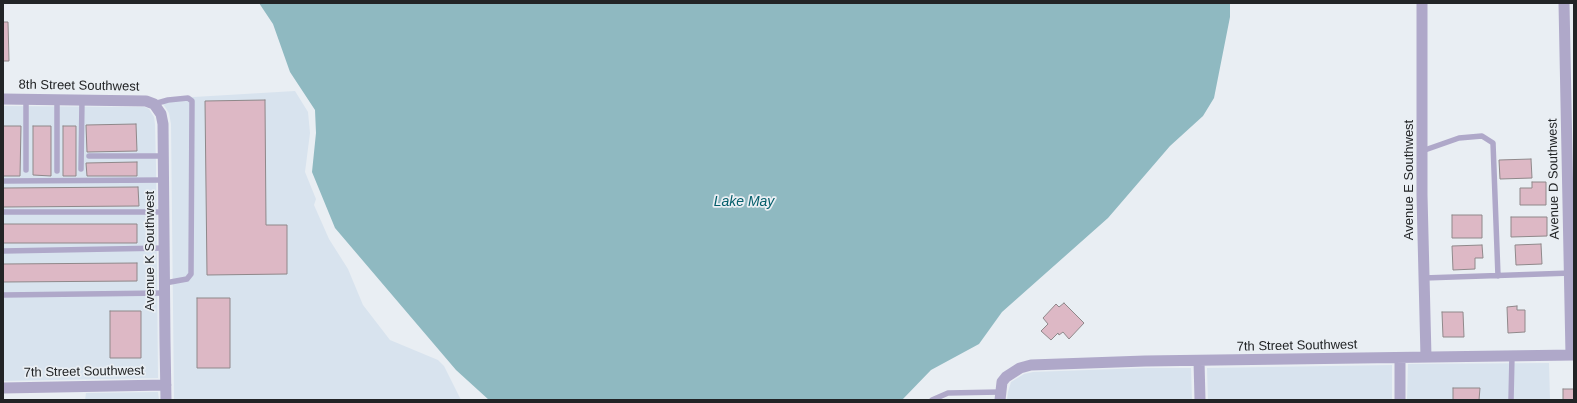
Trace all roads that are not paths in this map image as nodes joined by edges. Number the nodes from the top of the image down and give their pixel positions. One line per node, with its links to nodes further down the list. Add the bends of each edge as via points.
1 (1422, 3): 8 (street, Avenue E Southwest)
2 (1564, 3): 20 (street, Avenue D Southwest)
3 (3, 99): 5 (street, 8th Street Southwest)
4 (57, 99): 5 (street, 8th Street Southwest); 6 (street, 8th Street Southwest); 13 (lane)
5 (26, 100): 12 (lane)
6 (82, 100): 7 (street, 8th Street Southwest, via 146,100); 11 (lane)
7 (154, 104): 10 (street, Avenue K Southwest, via 161,114 163,124); 23 (lane, via 188,98 192,101 191,274 187,279)
8 (1422, 151): 21 (lane, via 1460,138 1482,136 1493,144); 22 (street, Avenue E Southwest)
9 (89, 156): 10 (lane)
10 (164, 156): 14 (street, Avenue K Southwest)
11 (81, 169)
12 (26, 170)
13 (57, 171)
14 (164, 180): 15 (lane); 17 (street, Avenue K Southwest)
15 (3, 181)
16 (3, 212): 17 (lane)
17 (164, 212): 18 (street, Avenue K Southwest)
18 (165, 248): 19 (lane); 23 (street, Avenue K Southwest)
19 (3, 251)
20 (1572, 273): 21 (lane); 25 (street, Avenue D Southwest)
21 (1498, 276): 22 (lane)
22 (1424, 278): 27 (street, Avenue E Southwest)
23 (165, 288): 24 (lane); 30 (street, Avenue K Southwest)
24 (3, 295)
25 (1572, 355): 26 (street, 7th Street Southwest)
26 (1512, 356): 27 (street, 7th Street Southwest); 37 (lane)
27 (1426, 357): 28 (street, 7th Street Southwest)
28 (1400, 358): 29 (street, 7th Street Southwest); 36 (street)
29 (1199, 361): 32 (street, 7th Street Southwest, via 1042,364 1020,368 1006,377 1002,382); 35 (street)
30 (166, 385): 31 (street, 7th Street Southwest); 33 (street, Avenue K Southwest)
31 (3, 388)
32 (1000, 396): 34 (lane, via 948,393)
33 (166, 400)
34 (932, 400)
35 (1200, 400)
36 (1400, 400)
37 (1511, 400)

